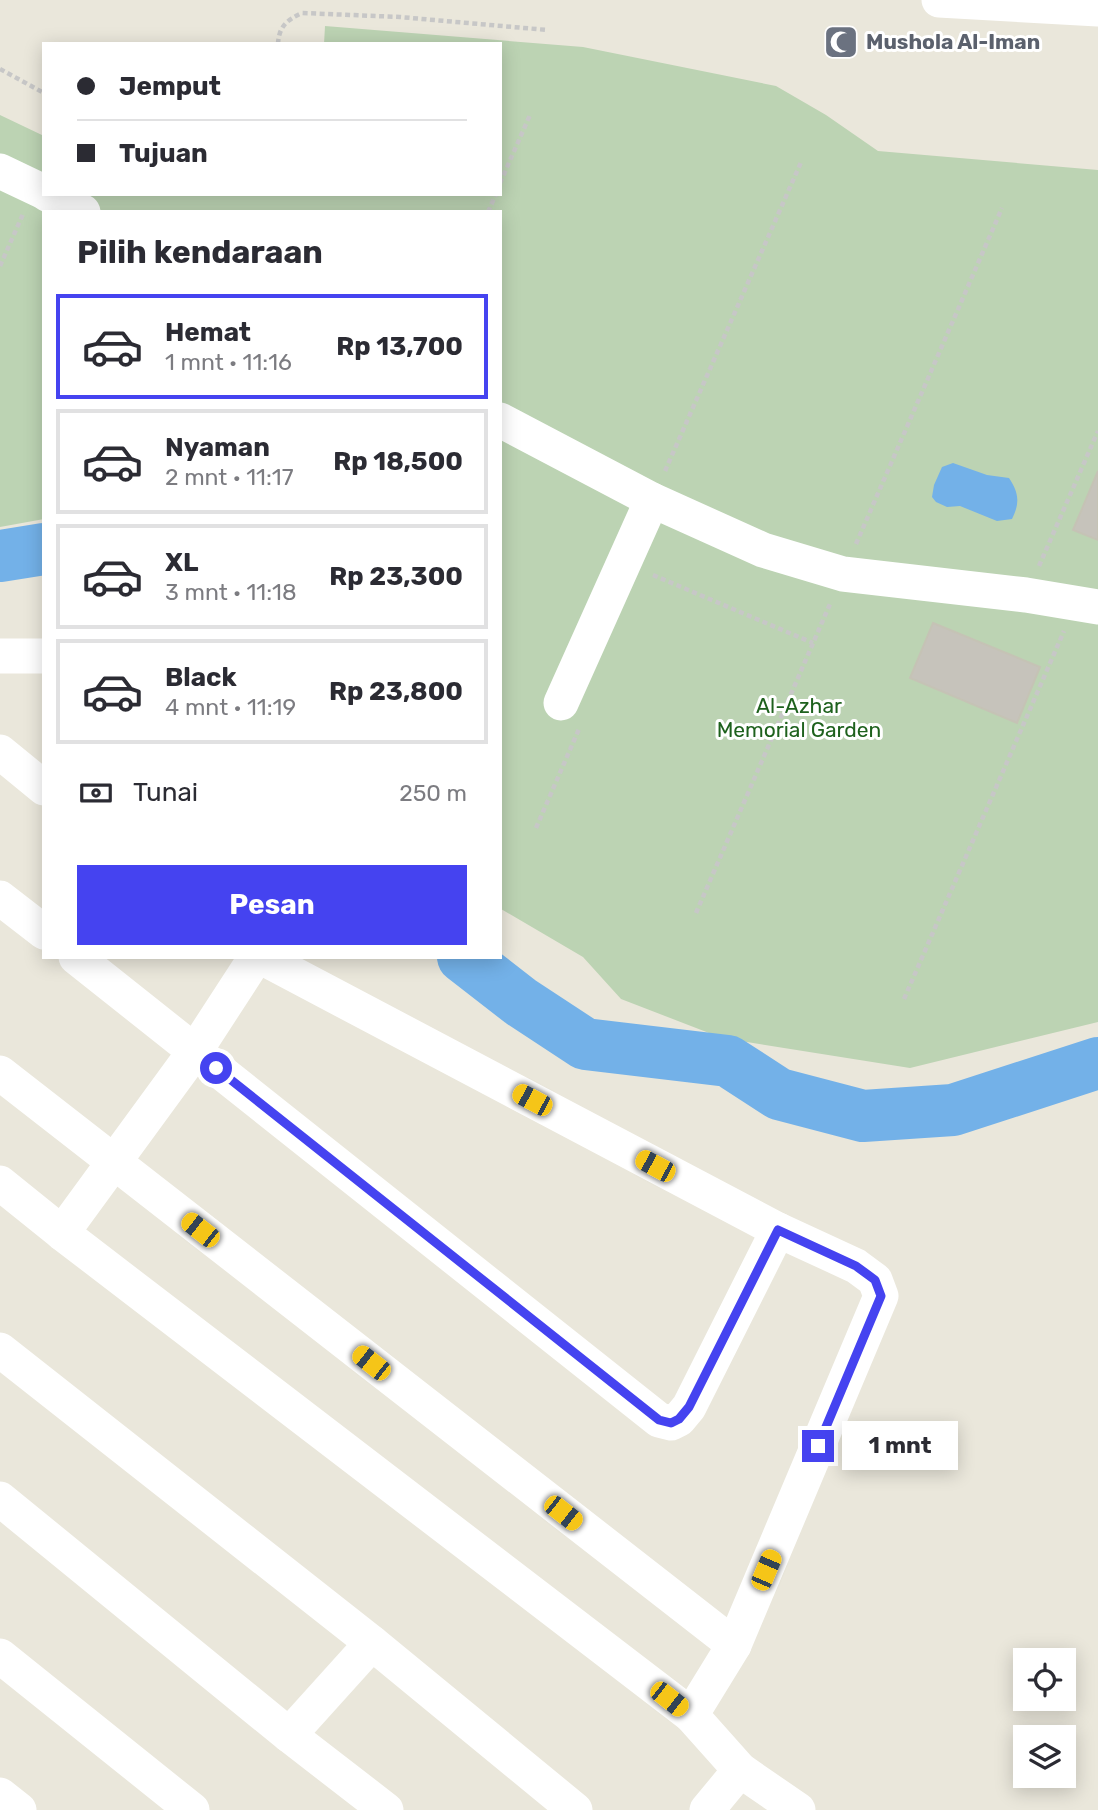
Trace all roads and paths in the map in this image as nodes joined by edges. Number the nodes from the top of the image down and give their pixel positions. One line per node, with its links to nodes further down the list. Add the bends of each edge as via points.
1 (939, 0): 2 (street)
2 (1098, 9)
3 (547, 30): 4 (path, via 302,13 282,27)
4 (278, 42)
5 (0, 69): 6 (path)
6 (42, 92)
7 (530, 115): 10 (path)
8 (802, 160): 17 (path)
9 (0, 172): 11 (street)
10 (502, 178)
11 (42, 192): 14 (path)
12 (50, 196): 13 (street)
13 (79, 210)
14 (0, 267)
15 (502, 421): 17 (street)
16 (1098, 431): 19 (path)
17 (652, 500): 19 (street, via 763,550 843,573); 24 (street)
18 (647, 573): 21 (path)
19 (1026, 596): 20 (street)
20 (1087, 605): 33 (path)
21 (813, 643)
22 (0, 656): 23 (street)
23 (42, 656)
24 (571, 714): 27 (path)
25 (0, 752): 26 (street)
26 (42, 786)
27 (536, 828)
28 (0, 898): 29 (street)
29 (42, 930)
30 (79, 959): 34 (street)
31 (257, 959): 34 (street)
32 (262, 959): 38 (street)
33 (904, 999)
34 (195, 1051): 36 (street); 38 (street, via 659,1420 671,1423 689,1407)
35 (0, 1073): 36 (street)
36 (115, 1164): 39 (street); 43 (street)
37 (0, 1183): 39 (street)
38 (778, 1230): 43 (street, via 856,1266 875,1280 881,1296)
39 (62, 1233): 45 (street)
40 (0, 1350): 42 (street)
41 (0, 1499): 46 (street)
42 (372, 1643): 46 (street); 52 (street)
43 (734, 1645): 45 (street)
44 (0, 1656): 50 (street)
45 (691, 1715): 47 (street)
46 (289, 1735): 51 (street)
47 (740, 1770): 53 (street); 54 (street)
48 (0, 1796): 49 (street)
49 (19, 1810)
50 (192, 1810)
51 (386, 1810)
52 (575, 1810)
53 (707, 1810)
54 (798, 1810)

